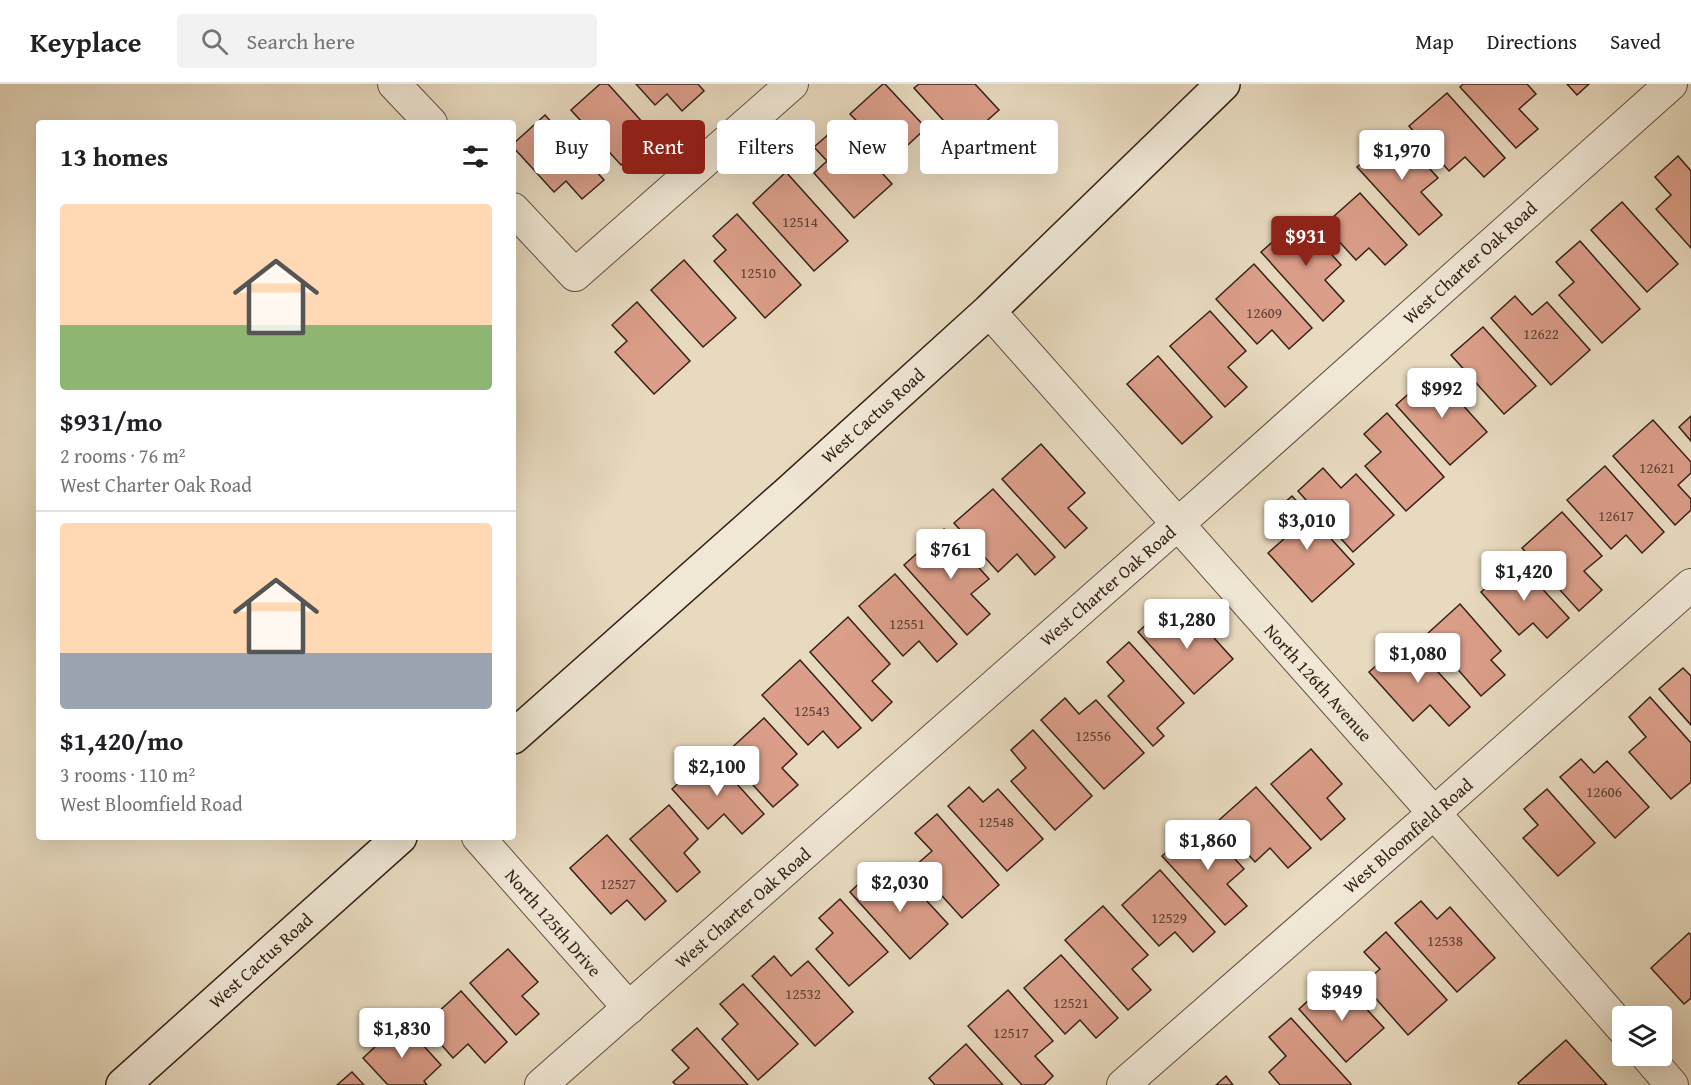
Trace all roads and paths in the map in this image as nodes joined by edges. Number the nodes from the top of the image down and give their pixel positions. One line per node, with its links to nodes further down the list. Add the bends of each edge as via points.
1 (394, 84): 5 (street)
2 (792, 84): 6 (street, via 575,275)
3 (1223, 84): 7 (main road, West Cactus Road)
4 (1671, 84): 8 (street, West Charter Oak Road)
5 (428, 120)
6 (516, 212)
7 (989, 312): 8 (street, North 126th Avenue); 10 (main road, West Cactus Road)
8 (1178, 524): 11 (street, North 126th Avenue); 14 (street, West Charter Oak Road)
9 (1691, 585): 11 (street, West Bloomfield Road)
10 (516, 734)
11 (1434, 813): 15 (street, North 126th Avenue); 19 (street, West Bloomfield Road)
12 (397, 840): 17 (main road, West Cactus Road)
13 (481, 840): 14 (street, North 125th Drive)
14 (629, 1008): 18 (street, West Charter Oak Road)
15 (1612, 1016)
16 (1656, 1066): 20 (street)
17 (123, 1085)
18 (541, 1085)
19 (1123, 1085)
20 (1672, 1085)

